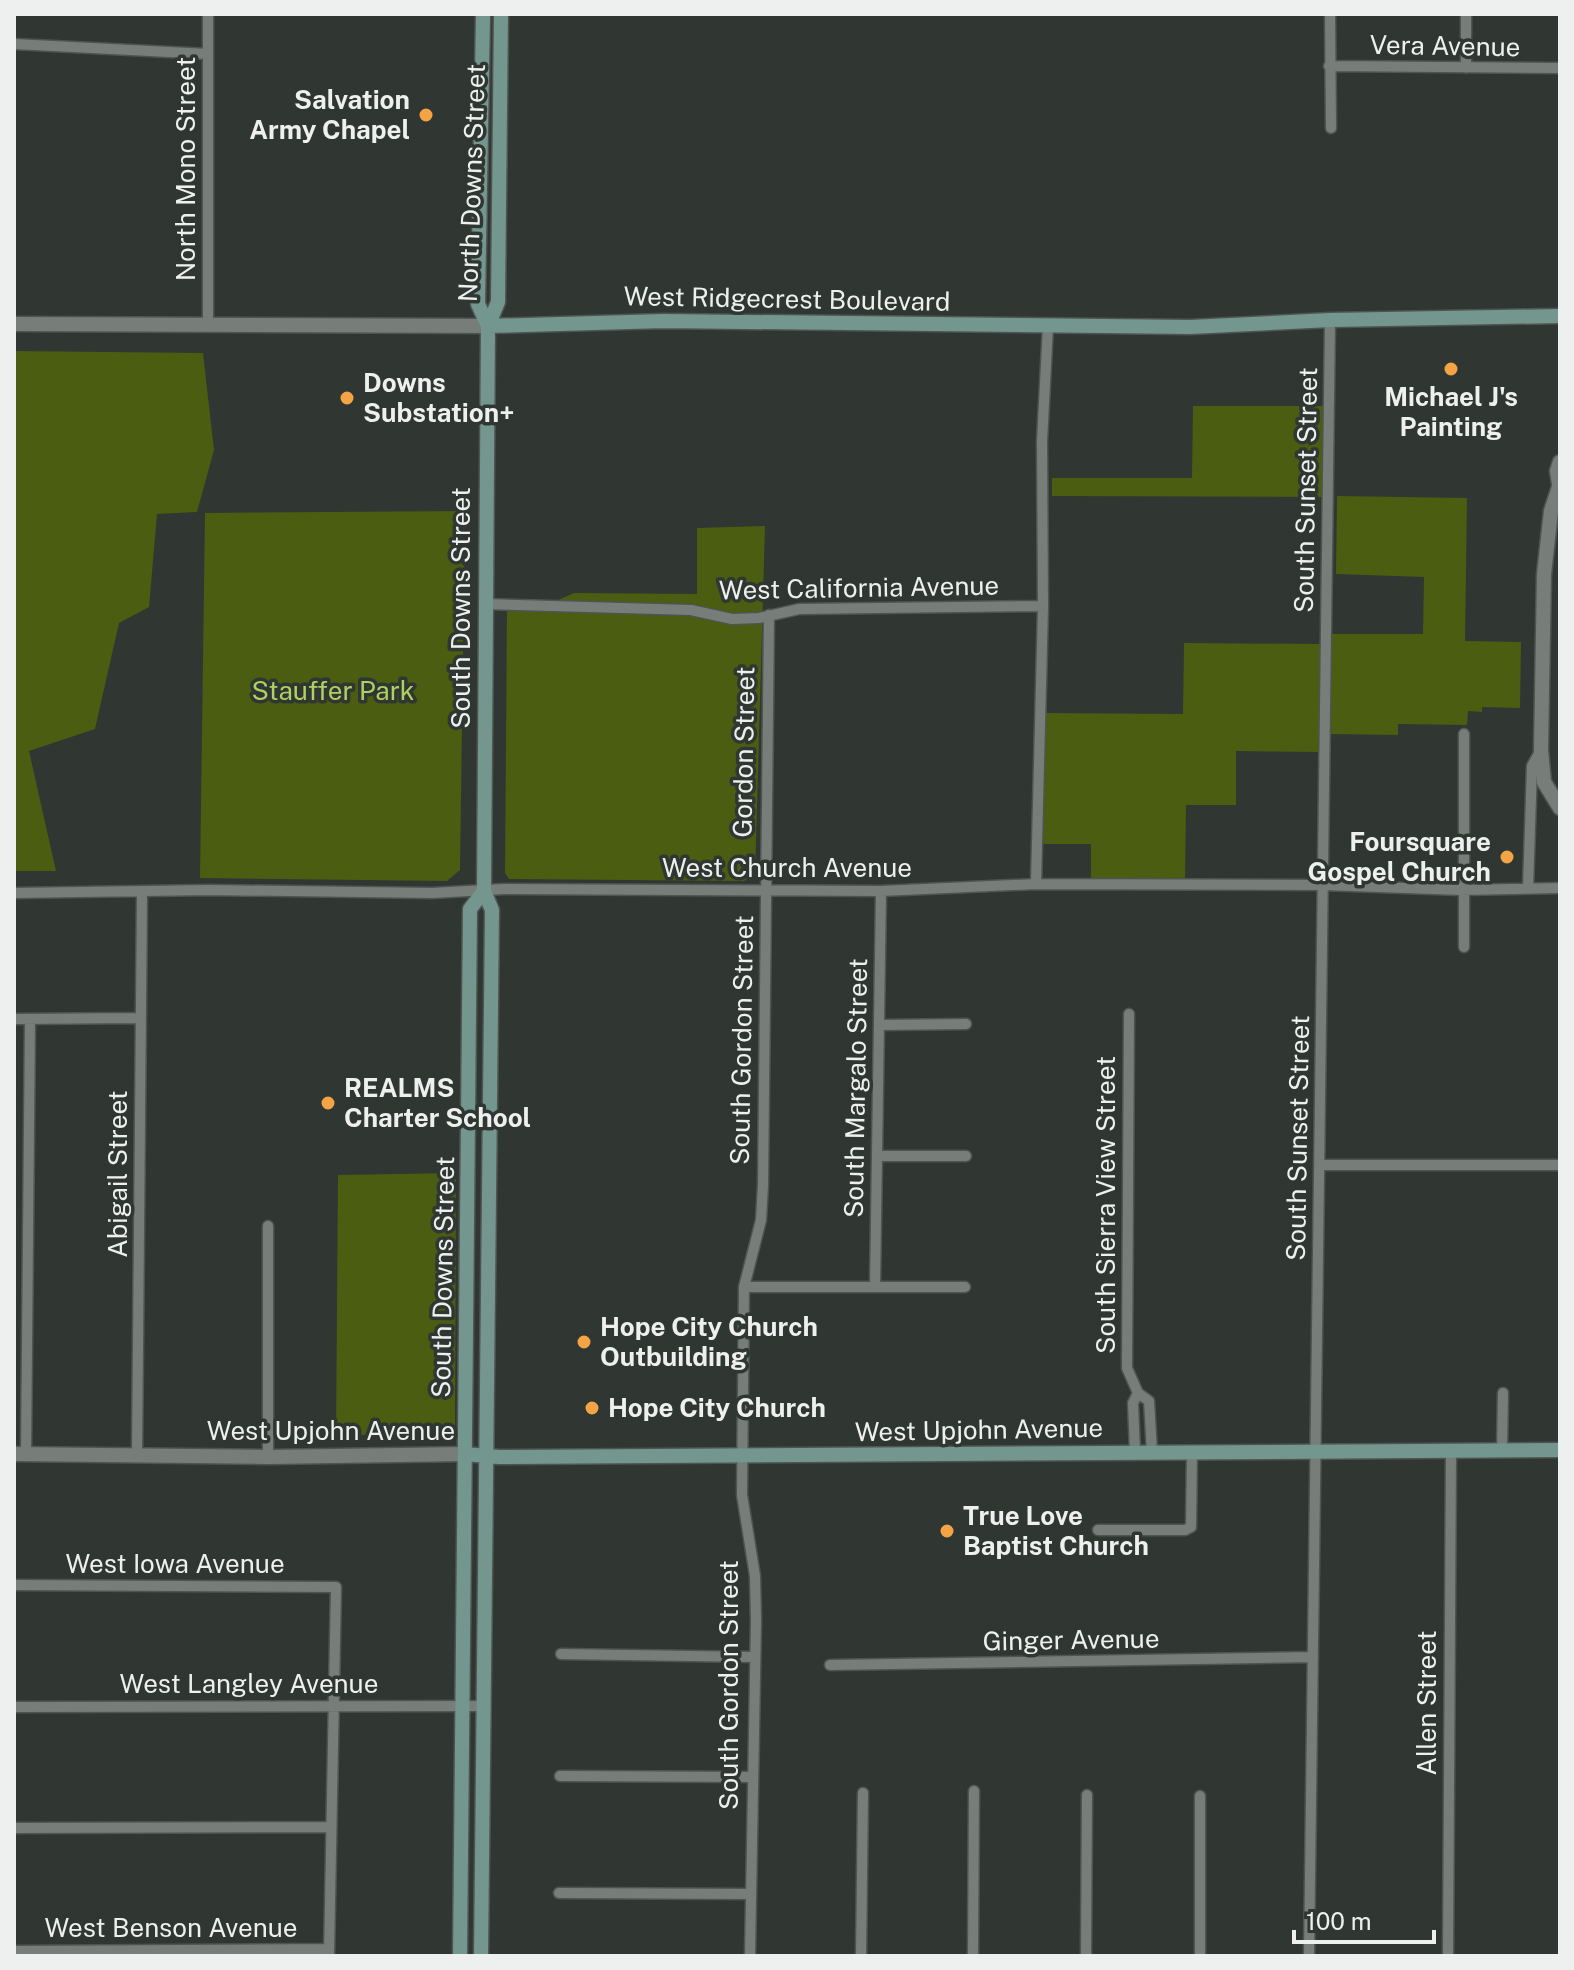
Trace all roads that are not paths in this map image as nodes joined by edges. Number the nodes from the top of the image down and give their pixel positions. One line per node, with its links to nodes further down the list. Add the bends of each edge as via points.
1 (208, 14): 7 (street, North Mono Street)
2 (483, 14): 16 (main road, North Downs Street, via 478,304)
3 (501, 14): 16 (main road, North Downs Street, via 498,302)
4 (1330, 14): 8 (street)
5 (1466, 14): 9 (street)
6 (14, 44): 7 (street)
7 (208, 54): 15 (street, North Mono Street)
8 (1329, 66): 9 (street, Vera Avenue); 11 (street)
9 (1466, 68): 10 (street, Vera Avenue)
10 (1560, 68)
11 (1331, 128)
12 (1560, 316): 13 (main road, West Ridgecrest Boulevard)
13 (1330, 320): 17 (main road, West Ridgecrest Boulevard, via 1190,327); 27 (street, South Sunset Street)
14 (14, 324): 15 (street, West Ridgecrest Boulevard)
15 (208, 324): 16 (street, West Ridgecrest Boulevard)
16 (488, 326): 17 (main road, West Ridgecrest Boulevard, via 586,321); 20 (main road, South Downs Street)
17 (1048, 326): 21 (street)
18 (1560, 462): 19 (street)
19 (1560, 484): 24 (street, via 1551,511 1544,574)
20 (485, 604): 22 (street, West California Avenue, via 691,610 732,619); 32 (main road, South Downs Street)
21 (1043, 606): 22 (street, West California Avenue, via 799,609); 26 (street)
22 (769, 615): 30 (street, Gordon Street)
23 (1464, 734): 31 (street)
24 (1541, 750): 25 (street, via 1544,782); 28 (street, via 1532,766)
25 (1560, 808)
26 (1036, 884): 27 (street, West Church Avenue); 33 (street, West Church Avenue)
27 (1323, 885): 31 (street, West Church Avenue); 45 (street, South Sunset Street)
28 (1528, 888): 29 (street, West Church Avenue); 31 (street, West Church Avenue)
29 (1560, 888)
30 (766, 889): 32 (street, West Church Avenue); 33 (street, West Church Avenue); 49 (street, South Gordon Street, via 761,1220)
31 (1461, 890): 36 (street)
32 (484, 891): 35 (street, West Church Avenue); 61 (main road, South Downs Street, via 470,909); 63 (main road, South Downs Street, via 492,910)
33 (881, 891): 42 (street, South Margalo Street)
34 (14, 893): 35 (street, West Church Avenue)
35 (142, 893): 38 (street, Abigail Street)
36 (1464, 947)
37 (1129, 1014): 51 (street, South Sierra View Street, via 1127,1368)
38 (141, 1018): 40 (street); 62 (street, Abigail Street)
39 (14, 1019): 40 (street)
40 (30, 1019): 60 (street)
41 (966, 1024): 42 (street)
42 (879, 1025): 43 (street, South Margalo Street)
43 (877, 1156): 44 (street); 48 (street, South Margalo Street)
44 (966, 1156)
45 (1319, 1165): 46 (street); 55 (street, South Sunset Street)
46 (1560, 1165)
47 (268, 1226): 64 (street)
48 (875, 1286): 49 (street); 50 (street)
49 (744, 1287): 65 (street, South Gordon Street)
50 (965, 1287)
51 (1138, 1393): 57 (street, South Sierra View Street, via 1133,1403); 58 (street, South Sierra View Street, via 1149,1401)
52 (1503, 1393): 53 (street)
53 (1502, 1450): 54 (main road, West Upjohn Avenue); 56 (main road, West Upjohn Avenue)
54 (1560, 1450)
55 (1315, 1451): 56 (main road, West Upjohn Avenue); 59 (main road, West Upjohn Avenue); 70 (street, South Sunset Street)
56 (1451, 1451): 96 (street, Allen Street)
57 (1135, 1452): 58 (main road, West Upjohn Avenue); 65 (main road, West Upjohn Avenue)
58 (1152, 1452): 59 (main road, West Upjohn Avenue)
59 (1192, 1452): 66 (street, via 1191,1527)
60 (20, 1454): 62 (street, West Upjohn Avenue)
61 (465, 1454): 63 (main road, West Upjohn Avenue); 64 (street, West Upjohn Avenue); 73 (main road, South Downs Street)
62 (137, 1456): 64 (street, West Upjohn Avenue)
63 (487, 1456): 65 (main road, West Upjohn Avenue); 74 (main road, South Downs Street)
64 (268, 1457)
65 (742, 1457): 69 (street, South Gordon Street, via 742,1495 755,1576)
66 (1098, 1530)
67 (14, 1585): 72 (street, West Iowa Avenue, via 336,1587)
68 (561, 1654): 69 (street)
69 (755, 1657): 77 (street, South Gordon Street)
70 (1313, 1657): 71 (street, Ginger Avenue); 95 (street, South Sunset Street)
71 (830, 1665)
72 (335, 1706): 73 (street, West Langley Avenue); 75 (street, West Langley Avenue); 82 (street)
73 (463, 1706): 74 (street, West Langley Avenue); 88 (main road, South Downs Street)
74 (483, 1706): 89 (main road, South Downs Street)
75 (14, 1707)
76 (560, 1776): 77 (street)
77 (753, 1777): 85 (street, South Gordon Street)
78 (974, 1791): 92 (street)
79 (863, 1793): 91 (street)
80 (1087, 1795): 93 (street)
81 (1200, 1796): 94 (street)
82 (330, 1827): 83 (street); 87 (street)
83 (14, 1828)
84 (559, 1893): 85 (street)
85 (751, 1894): 90 (street, South Gordon Street)
86 (14, 1951): 87 (street, West Benson Avenue)
87 (329, 1953)
88 (460, 1956)
89 (481, 1956)
90 (750, 1956)
91 (861, 1956)
92 (973, 1956)
93 (1086, 1956)
94 (1200, 1956)
95 (1309, 1956)
96 (1448, 1956)

